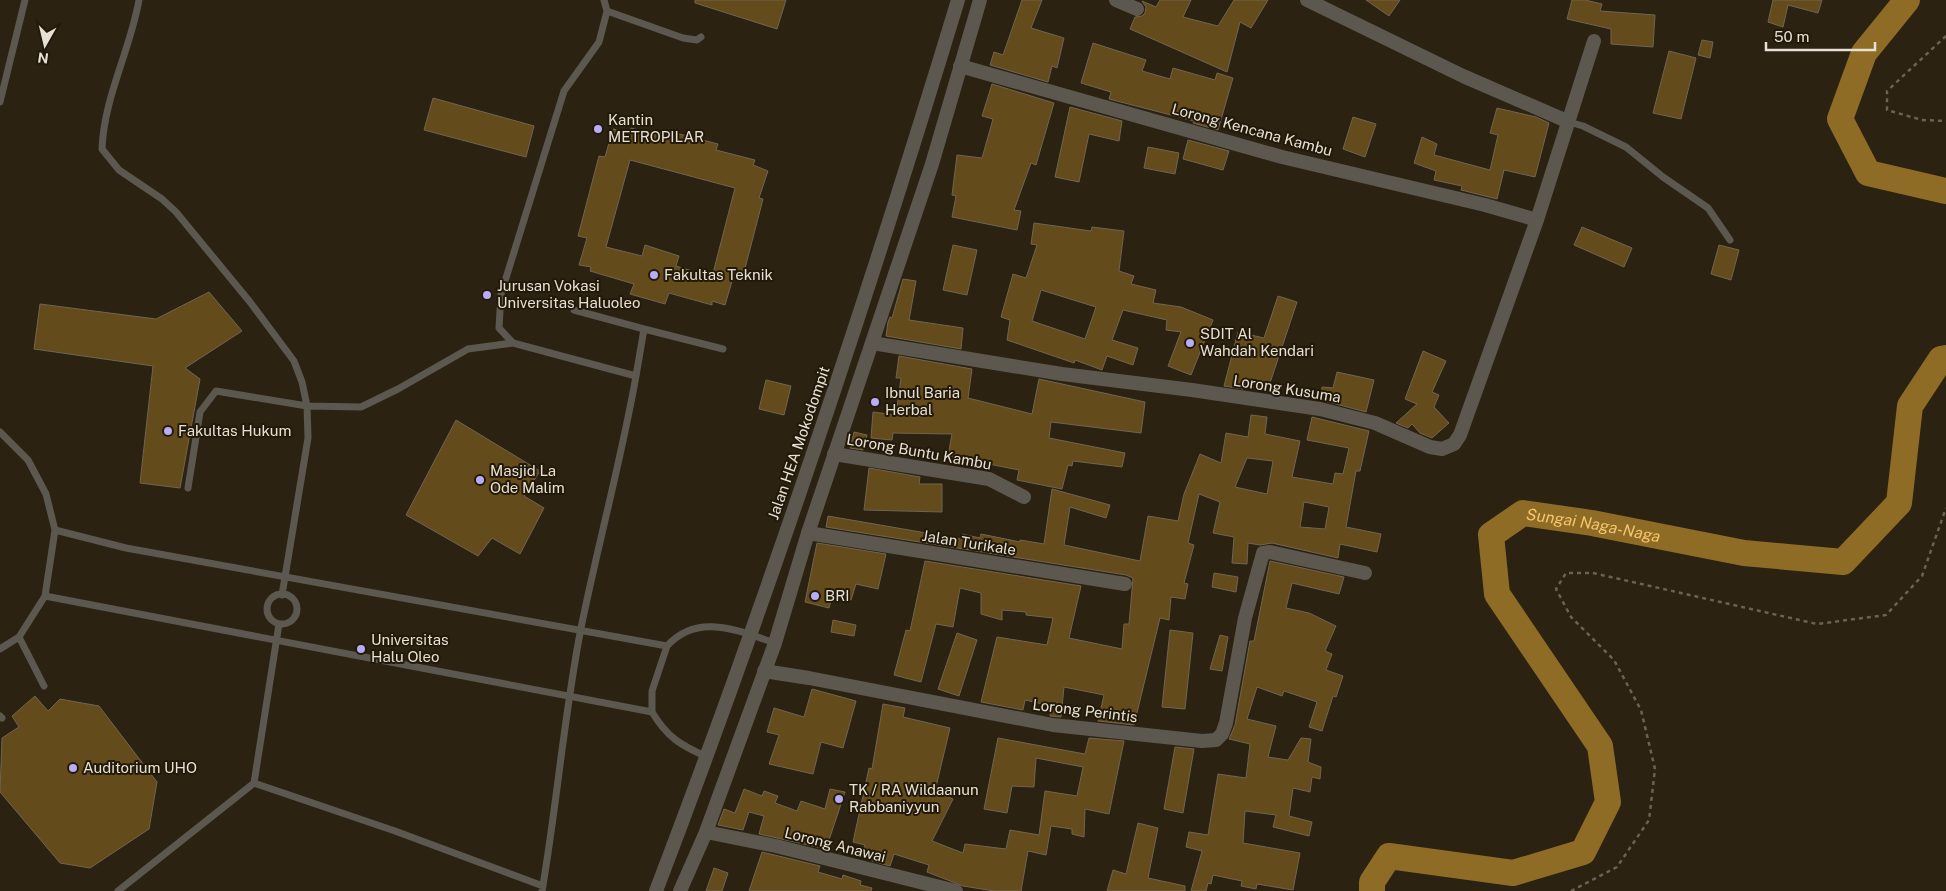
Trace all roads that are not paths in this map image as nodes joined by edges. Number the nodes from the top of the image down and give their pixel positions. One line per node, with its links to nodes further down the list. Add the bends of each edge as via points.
1 (25, 0): 13 (lane)
2 (139, 0): 25 (lane, via 127,47 106,106 102,148 119,170 176,212 245,294 294,361)
3 (604, 0): 9 (lane)
4 (958, 0): 17 (street, Jalan HEA Mokodompit)
5 (980, 0): 12 (street)
6 (1116, 0): 8 (street)
7 (1308, 0): 14 (street, via 1464,76)
8 (1137, 9)
9 (607, 11): 10 (lane, via 683,38 697,40); 21 (lane, via 599,42 564,91 502,294 499,328)
10 (701, 37)
11 (1594, 41): 14 (street, Lorong Kusuma)
12 (960, 66): 15 (street, Lorong Kencana Kambu, via 1282,157); 18 (street)
13 (0, 102)
14 (1568, 122): 15 (street, Lorong Kusuma); 16 (lane, via 1626,147 1708,208)
15 (1537, 220): 22 (street, Lorong Kusuma, via 1460,435 1454,444 1442,448 1430,447 1375,423 1320,409)
16 (1730, 240)
17 (881, 249): 18 (street); 39 (street, Jalan HEA Mokodompit)
18 (901, 255): 22 (street)
19 (574, 310): 20 (lane)
20 (644, 329): 23 (lane); 24 (lane)
21 (513, 343): 24 (lane); 25 (lane, via 468,349 361,407)
22 (872, 344): 27 (street)
23 (723, 349)
24 (636, 376): 38 (lane, via 629,421)
25 (307, 406): 28 (lane, via 216,391 200,412); 33 (lane, via 305,468)
26 (0, 432): 30 (lane, via 33,468 46,494)
27 (834, 454): 29 (street, Lorong Buntu Kambu, via 988,480); 31 (street)
28 (188, 488)
29 (1024, 497)
30 (55, 530): 33 (lane, via 126,548); 36 (lane)
31 (808, 533): 34 (street, Jalan Turikale); 42 (street)
32 (1365, 573): 45 (street, Lorong Perintis, via 1270,552 1262,553 1245,618 1226,723 1216,740 1054,725)
33 (283, 576): 35 (lane); 38 (lane)
34 (1125, 584)
35 (282, 594): 37 (lane, via 268,604 272,620); 37 (lane, via 296,603 297,611 288,623)
36 (45, 596): 40 (lane); 41 (lane)
37 (279, 624): 41 (lane)
38 (581, 629): 43 (lane); 47 (lane)
39 (751, 636): 42 (lane); 43 (lane, via 713,625 696,627 675,637); 49 (street, Jalan HEA Mokodompit)
40 (19, 637): 44 (lane); 46 (lane)
41 (277, 639): 47 (lane); 52 (lane)
42 (775, 643): 45 (street)
43 (667, 646): 48 (lane, via 652,690)
44 (0, 649)
45 (764, 671): 50 (street)
46 (44, 686)
47 (571, 696): 48 (lane); 54 (lane)
48 (652, 712): 51 (lane, via 663,730 681,746)
49 (721, 718): 50 (street); 51 (street, Jalan HEA Mokodompit)
50 (743, 725): 53 (street)
51 (706, 757): 56 (street, Jalan HEA Mokodompit)
52 (254, 783): 54 (lane, via 369,822); 55 (lane)
53 (706, 832): 57 (street); 58 (street, Lorong Anawai)
54 (542, 888)
55 (121, 890)
56 (656, 891)
57 (680, 891)
58 (956, 891)

